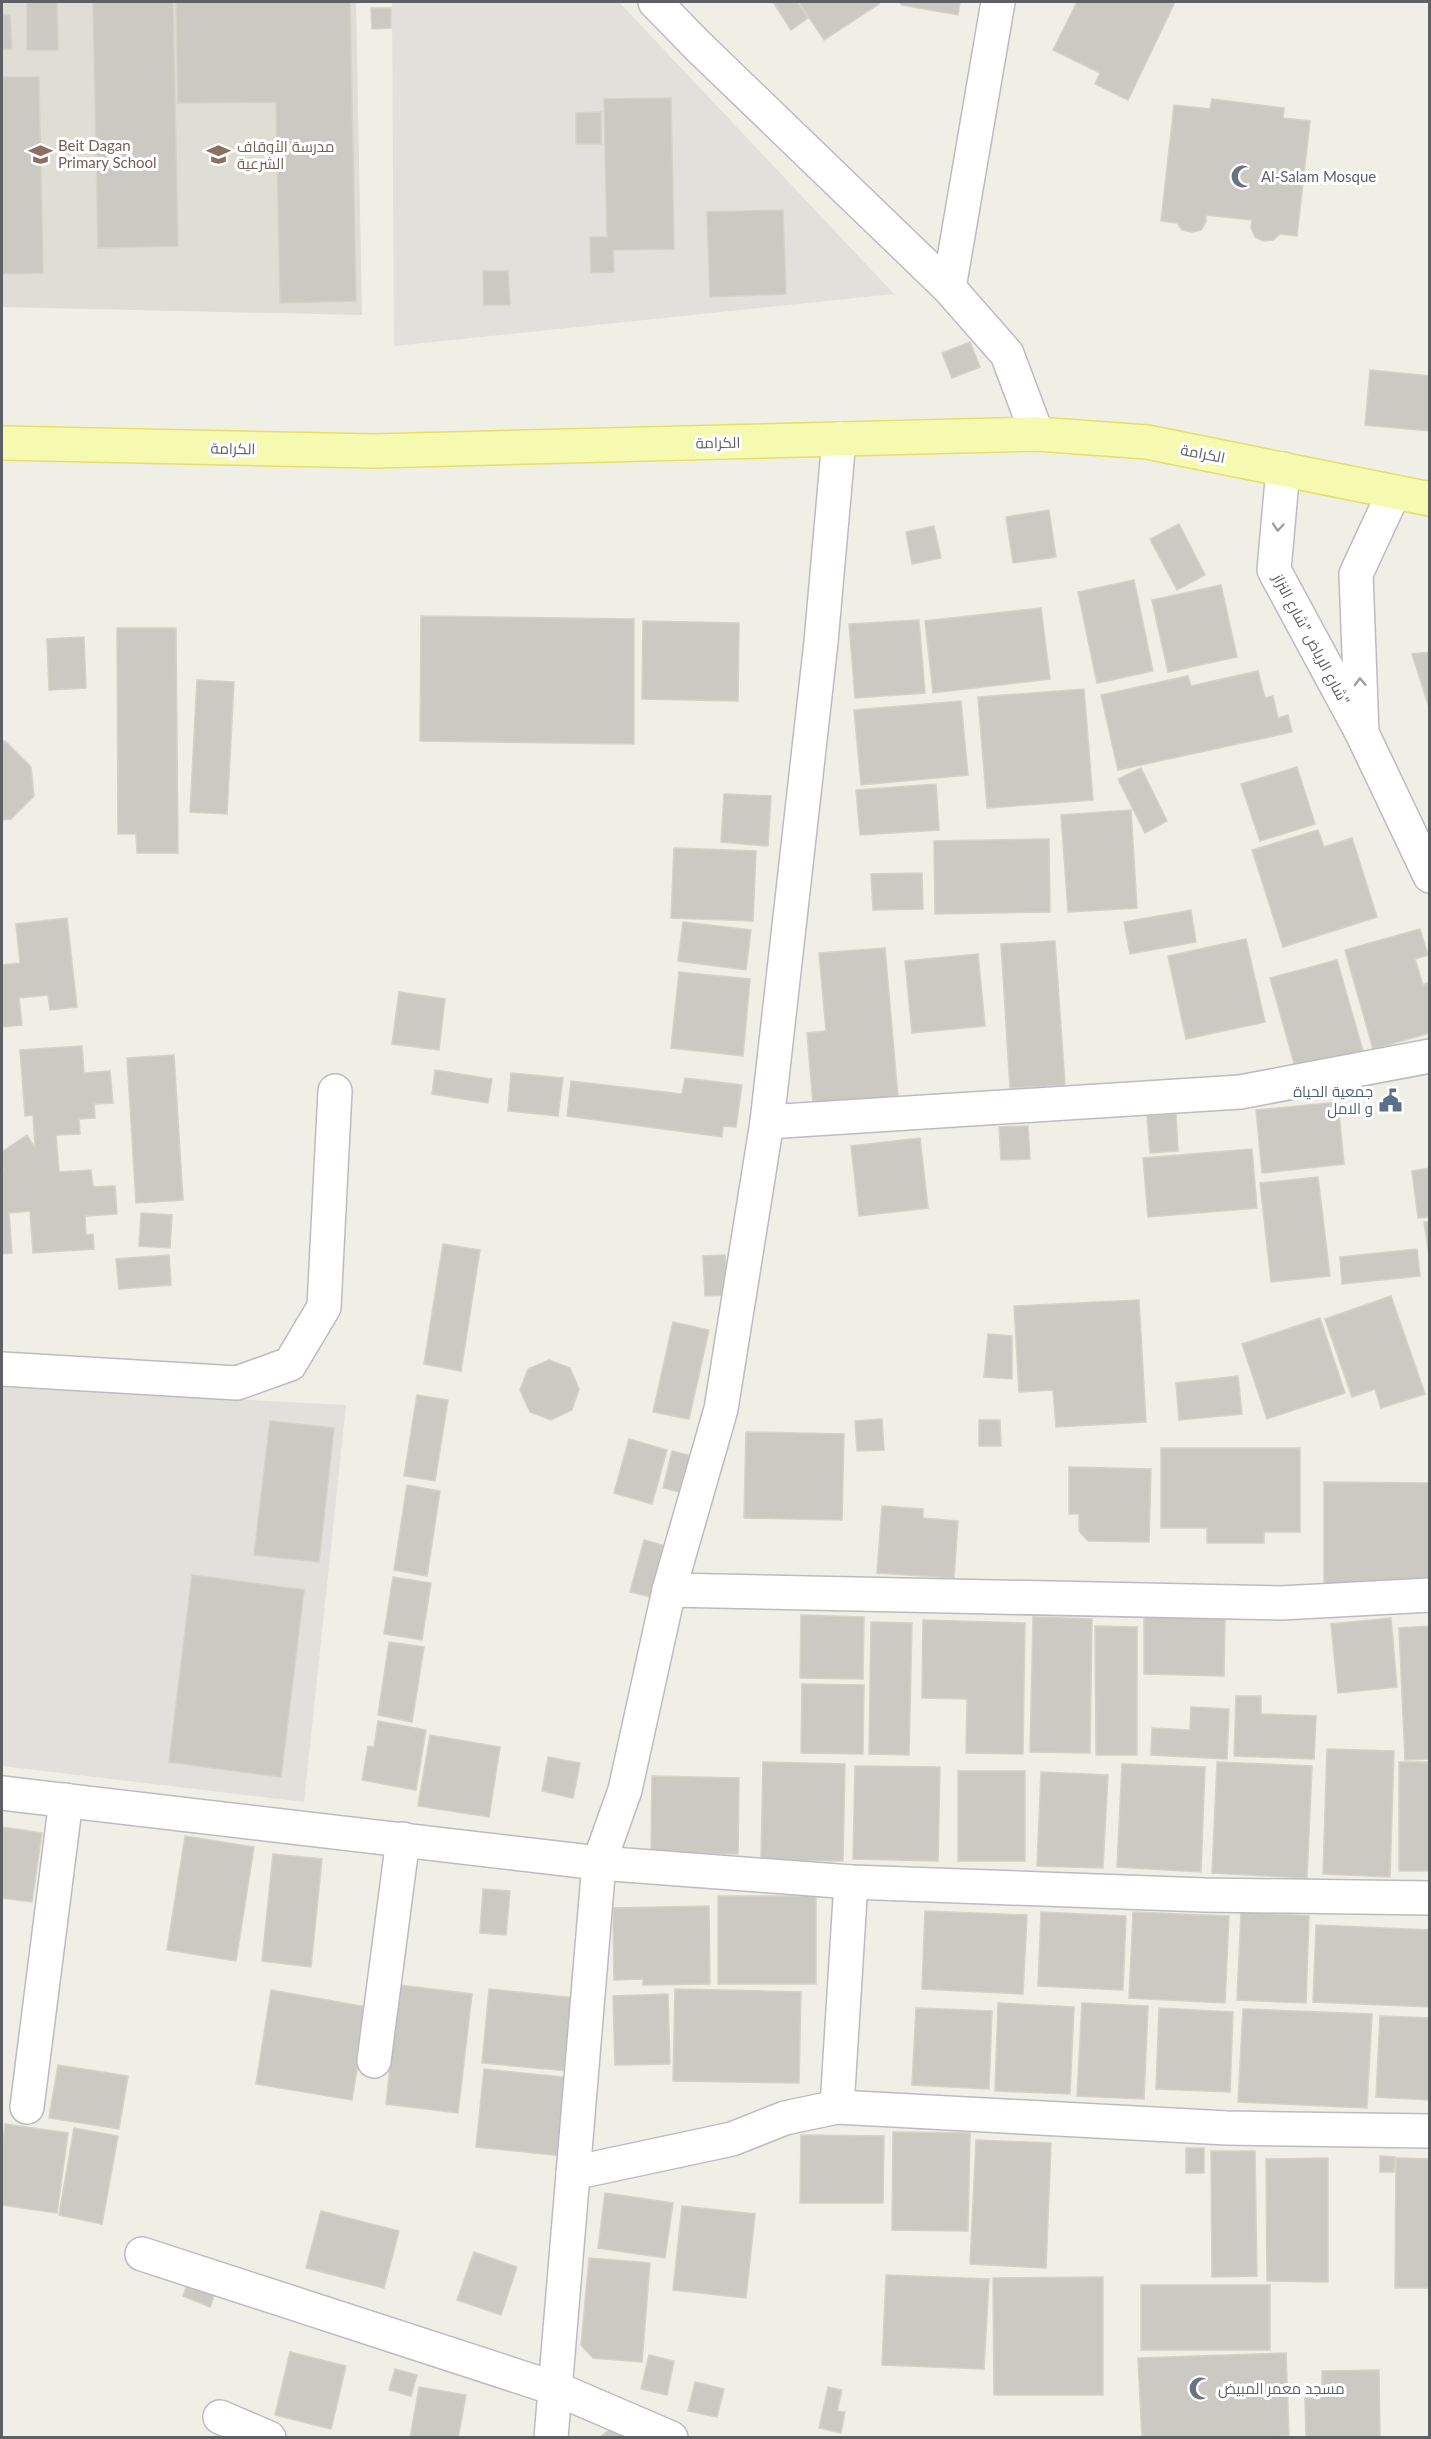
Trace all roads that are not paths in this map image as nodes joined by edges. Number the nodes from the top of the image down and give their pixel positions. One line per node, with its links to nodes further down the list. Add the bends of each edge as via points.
1 (655, 2): 4 (street)
2 (669, 2): 4 (street)
3 (998, 2): 5 (street)
4 (698, 46): 5 (street)
5 (949, 288): 6 (street, via 1006,354)
6 (1037, 434): 7 (main road, الكرامة); 9 (main road, الكرامة, via 1147,442)
7 (839, 439): 8 (main road, الكرامة, via 374,451); 16 (street, via 821,642)
8 (2, 443)
9 (1283, 469): 10 (main road, الكرامة); 12 (street, شارع الرياض "شارع النزاز", one-way to 12, via 1274,570)
10 (1394, 492): 11 (main road, الكرامة); 12 (street, شارع الرياض "شارع النزاز", one-way to 10, via 1356,574)
11 (1430, 499)
12 (1362, 733): 13 (street, شارع الرياض "شارع النزاز")
13 (1430, 876)
14 (1430, 1056): 16 (street, via 1240,1092)
15 (335, 1091): 17 (street, via 324,1307 290,1364 237,1383)
16 (767, 1122): 18 (street, via 722,1408)
17 (2, 1369)
18 (669, 1590): 19 (street, via 1281,1603); 23 (street, via 625,1790)
19 (1430, 1595)
20 (2, 1793): 21 (street)
21 (66, 1800): 22 (street); 27 (street)
22 (403, 1839): 23 (street); 26 (street)
23 (599, 1863): 24 (street); 30 (street)
24 (851, 1882): 25 (street, via 1205,1895); 28 (street)
25 (1430, 1898)
26 (374, 2061)
27 (27, 2107)
28 (837, 2107): 29 (street, via 1227,2128); 30 (street, via 785,2118 732,2139)
29 (1430, 2132)
30 (573, 2173): 32 (street)
31 (142, 2254): 32 (street)
32 (556, 2390): 35 (street); 36 (street)
33 (220, 2417): 34 (street)
34 (269, 2438)
35 (551, 2438)
36 (671, 2438)

